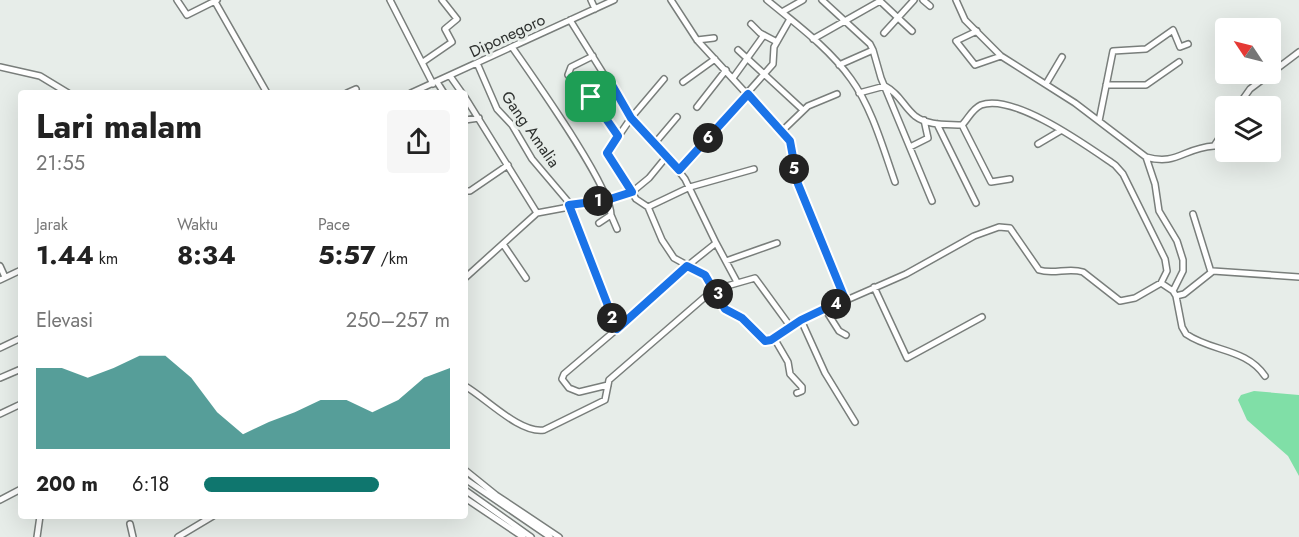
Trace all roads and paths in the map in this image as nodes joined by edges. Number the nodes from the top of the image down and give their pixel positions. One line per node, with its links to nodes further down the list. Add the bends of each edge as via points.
1 (177, 0): 2 (street, via 188,15)
2 (215, 0): 59 (street)
3 (390, 0): 42 (street)
4 (442, 0): 42 (street, via 458,19 445,28 452,42)
5 (591, 0): 17 (street)
6 (611, 0): 15 (street, Diponegoro)
7 (671, 0): 29 (street)
8 (767, 0): 18 (street)
9 (803, 0): 18 (street)
10 (822, 0): 22 (street)
11 (914, 0): 19 (street)
12 (923, 0): 16 (street)
13 (956, 0): 25 (street, via 962,15)
14 (880, 1): 19 (street); 22 (street)
15 (602, 2): 17 (street, Diponegoro)
16 (930, 6)
17 (596, 9): 21 (street, Diponegoro)
18 (782, 12): 20 (street)
19 (898, 18): 24 (street); 26 (street)
20 (790, 19): 30 (street); 31 (street)
21 (570, 21): 33 (street, Diponegoro); 37 (street)
22 (844, 21): 30 (street); 35 (street)
23 (751, 24): 27 (street)
24 (912, 31)
25 (976, 31): 38 (street); 38 (street, via 956,41 975,65)
26 (884, 33)
27 (764, 35): 31 (street); 40 (street)
28 (714, 38): 29 (street)
29 (697, 39): 41 (street)
30 (813, 39): 45 (street)
31 (777, 42): 48 (street, via 774,61)
32 (1188, 44): 56 (street, via 1180,47 1173,30 1146,49 1114,50)
33 (512, 47): 44 (street, Diponegoro); 96 (street, via 572,137)
34 (738, 50): 40 (street)
35 (873, 50): 45 (street); 57 (street)
36 (1299, 52): 66 (street)
37 (593, 56): 55 (street); 67 (street, via 567,73 585,98)
38 (1001, 56): 54 (street)
39 (1062, 57): 54 (street)
40 (748, 59): 48 (street); 50 (street)
41 (716, 60): 47 (street); 52 (street)
42 (423, 62): 53 (street)
43 (1179, 62): 56 (street, via 1146,85)
44 (477, 63): 49 (street, Diponegoro); 99 (street, Gang Amalia, via 497,109)
45 (839, 65): 63 (street)
46 (0, 67): 58 (street, via 40,76)
47 (726, 70): 50 (street); 69 (street)
48 (764, 74): 64 (street); 70 (street)
49 (450, 76): 53 (street, Diponegoro); 62 (street)
50 (733, 78): 64 (street)
51 (664, 79): 73 (street)
52 (683, 82)
53 (435, 83): 60 (street, Diponegoro); 61 (street)
54 (1046, 84): 76 (street)
55 (612, 85): 67 (street); 73 (street)
56 (1106, 85): 76 (street)
57 (885, 86): 63 (street); 75 (street, via 898,93 914,114); 85 (street)
58 (63, 90)
59 (265, 90)
60 (418, 90)
61 (441, 90)
62 (460, 90)
63 (859, 93): 92 (street)
64 (748, 94): 79 (street); 90 (street)
65 (837, 94): 70 (street)
66 (1245, 96)
67 (591, 97): 81 (street)
68 (468, 102): 72 (street)
69 (697, 107)
70 (803, 110): 79 (street)
71 (677, 117): 82 (street)
72 (479, 118): 74 (street); 88 (street)
73 (631, 118): 81 (street); 82 (street)
74 (468, 120)
75 (924, 120): 77 (street); 85 (street, via 928,138)
76 (1099, 120): 87 (street)
77 (937, 124): 78 (street); 98 (street)
78 (962, 125): 80 (street, via 978,106 997,104 1021,110); 91 (street, via 990,180 998,183)
79 (782, 131): 123 (street, via 792,146 798,184)
80 (1060, 131): 83 (street); 119 (street, via 1123,174 1165,259 1167,271)
81 (618, 136): 95 (street, via 607,153)
82 (655, 143): 86 (street)
83 (1038, 144)
84 (1214, 146): 87 (street, via 1192,148 1165,161)
85 (910, 147): 97 (street)
86 (667, 156): 90 (street); 95 (street, via 650,178)
87 (1146, 157): 122 (street, via 1159,211 1183,260)
88 (508, 165): 94 (street); 101 (street)
89 (754, 169): 93 (street)
90 (679, 170): 93 (street)
91 (1010, 179)
92 (895, 182)
93 (690, 187): 100 (street); 106 (street)
94 (468, 191)
95 (632, 192): 96 (street); 100 (street)
96 (607, 200): 99 (street); 103 (street)
97 (932, 201)
98 (976, 203)
99 (570, 205): 101 (street); 128 (street, Gang Amalia)
100 (648, 207): 111 (street, via 666,248)
101 (537, 213): 108 (street)
102 (1193, 214): 113 (street)
103 (611, 215): 104 (street); 105 (street)
104 (599, 223)
105 (617, 229)
106 (716, 243): 109 (street); 111 (street)
107 (777, 243): 109 (street)
108 (503, 244): 114 (street); 116 (street)
109 (726, 261): 118 (street)
110 (0, 266): 117 (street)
111 (687, 266): 121 (street, via 705,275); 128 (street)
112 (18, 272): 117 (street)
113 (1211, 272): 115 (street); 122 (street, via 1184,294)
114 (468, 275)
115 (1299, 277)
116 (526, 278)
117 (3, 279)
118 (737, 282): 121 (street); 127 (street, via 757,279)
119 (1161, 283): 120 (street, via 1135,298 1120,301 1083,272 1039,270 1014,231 1006,226 974,236 917,269); 122 (street)
120 (874, 287): 123 (street); 125 (street, via 907,358)
121 (714, 290): 130 (street, via 729,313 742,318 763,340); 136 (street, via 609,380)
122 (1174, 293): 134 (street, via 1186,334 1248,359)
123 (845, 299): 124 (street)
124 (825, 309): 126 (street); 129 (street)
125 (982, 317)
126 (801, 320): 127 (street); 141 (street, via 825,373)
127 (790, 326): 130 (street)
128 (617, 329): 136 (street, via 562,378 576,392)
129 (846, 336)
130 (774, 338): 138 (street, via 788,362 790,374 802,387)
131 (18, 339): 132 (street)
132 (0, 348)
133 (18, 370): 135 (street)
134 (1265, 376)
135 (0, 378)
136 (608, 385): 137 (street, via 603,402 538,431 522,425)
137 (468, 388)
138 (797, 393)
139 (18, 405): 140 (street)
140 (0, 414)
141 (855, 422)
142 (468, 472): 157 (street)
143 (468, 481): 156 (street)
144 (18, 491): 146 (street)
145 (468, 492): 155 (street)
146 (0, 500)
147 (468, 500): 154 (street)
148 (40, 519): 151 (street)
149 (208, 519): 153 (street)
150 (130, 524): 152 (street)
151 (37, 537)
152 (133, 537)
153 (178, 537)
154 (523, 537)
155 (531, 537)
156 (550, 537)
157 (559, 537)

